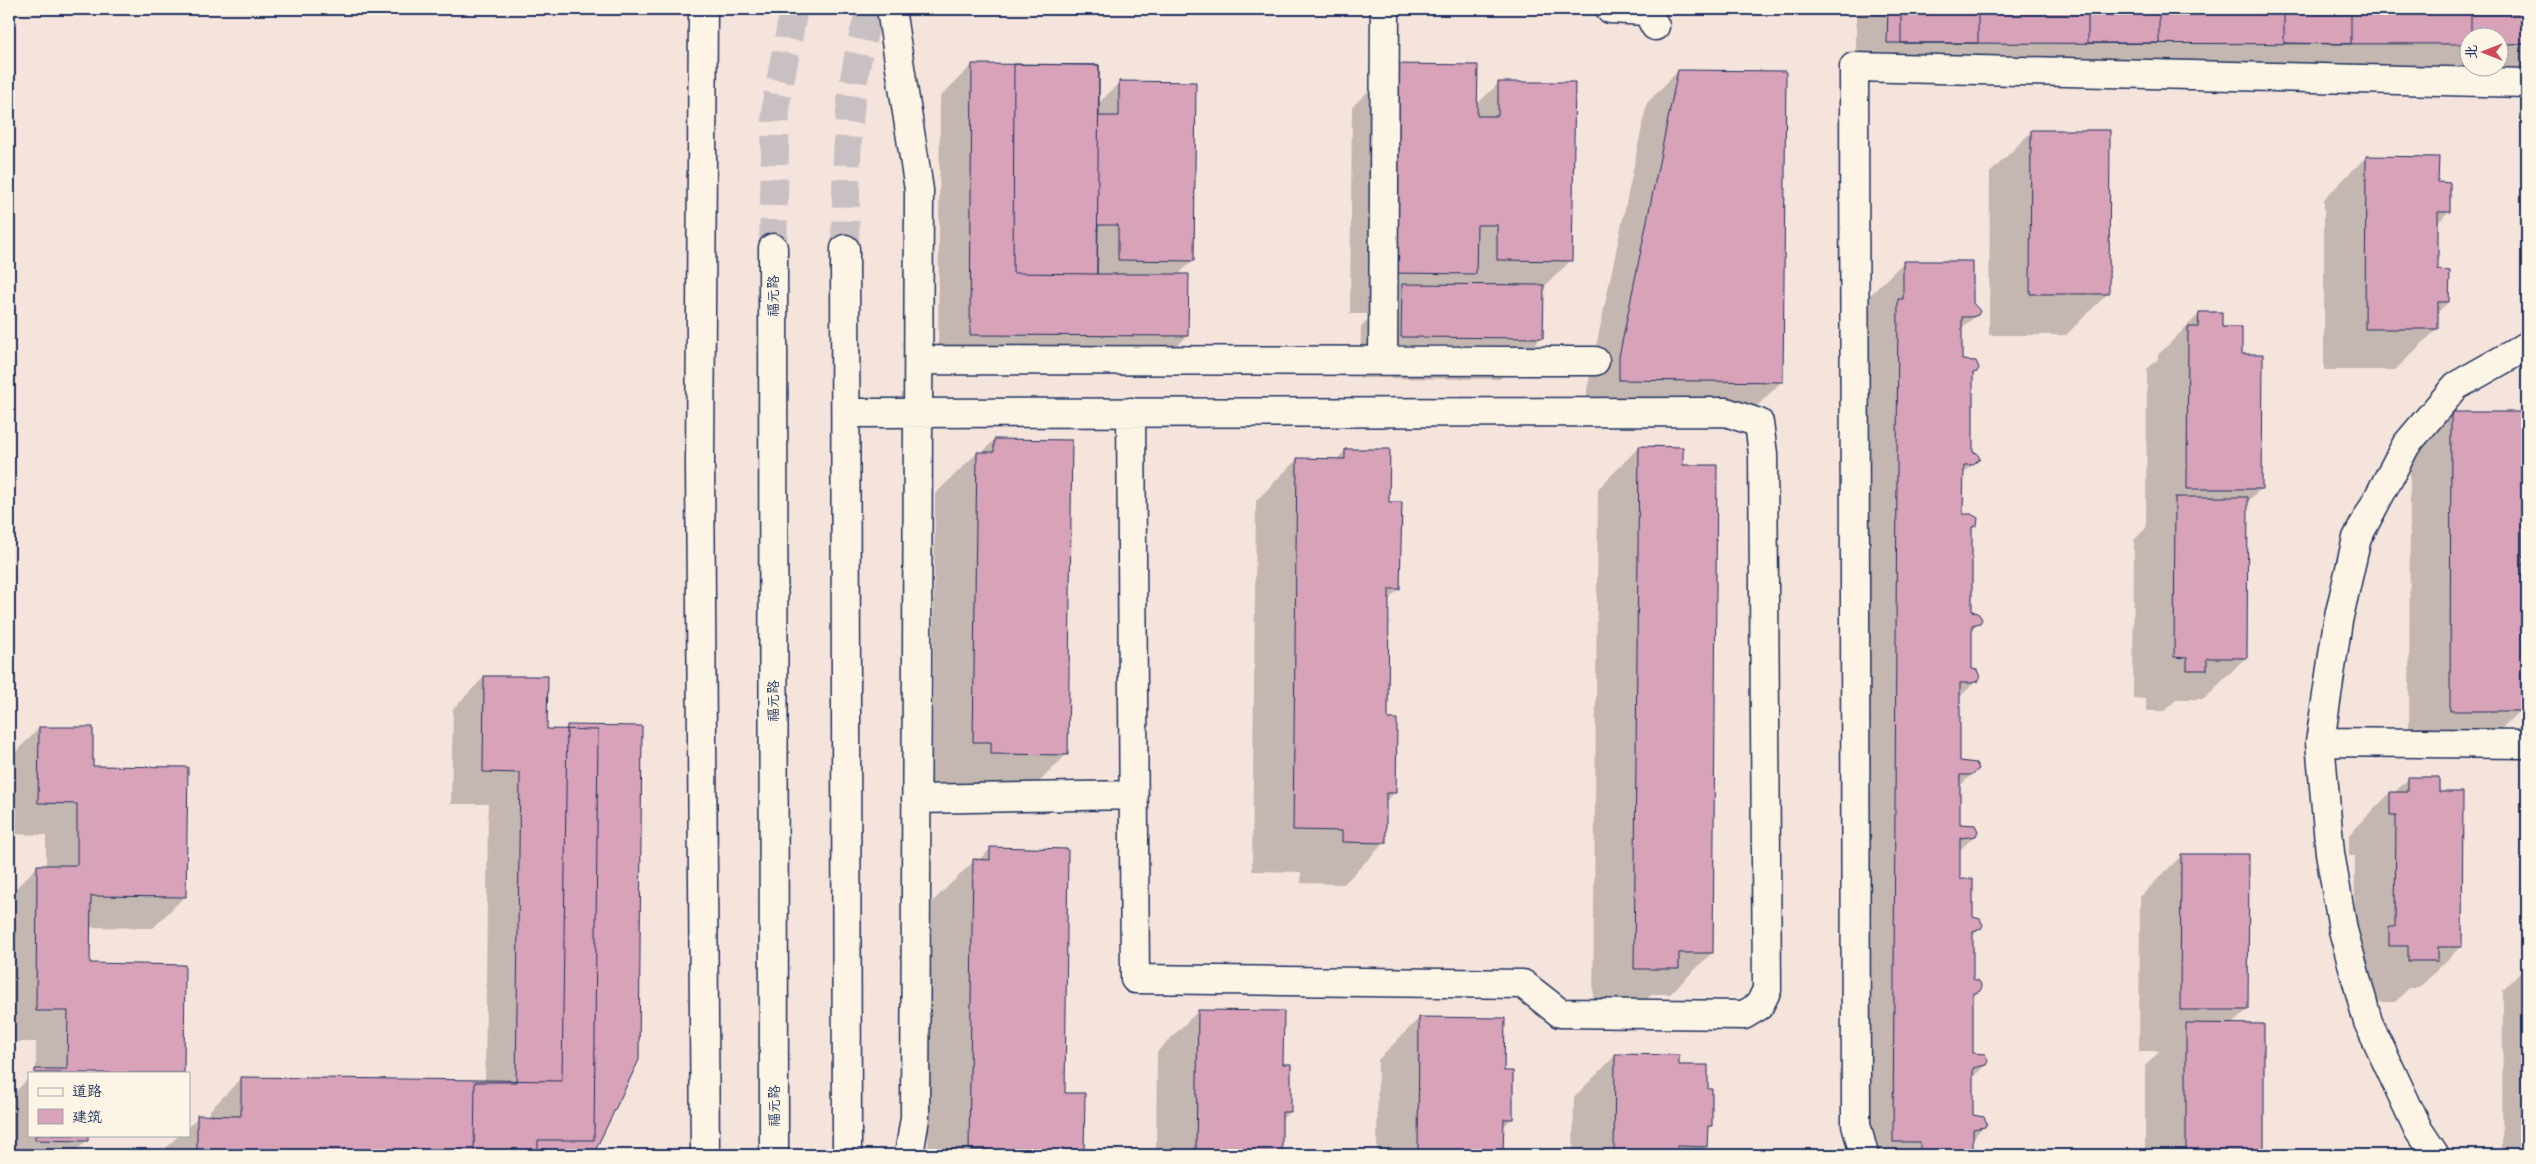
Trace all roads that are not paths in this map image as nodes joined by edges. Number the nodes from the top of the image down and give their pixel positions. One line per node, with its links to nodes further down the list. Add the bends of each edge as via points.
1 (703, 9): 20 (street, via 700,464)
2 (891, 9): 10 (street, via 919,190)
3 (1385, 9): 11 (street)
4 (1610, 9): 5 (street, via 1647,11)
5 (1655, 26)
6 (2527, 83): 24 (street, via 1854,67 1856,1124)
7 (773, 248): 21 (street, 福元路)
8 (845, 249): 14 (street)
9 (2527, 346): 16 (street, via 2456,386 2406,445 2356,538 2338,621)
10 (919, 360): 11 (street); 15 (street)
11 (1383, 360): 12 (street)
12 (1595, 361)
13 (1131, 412): 15 (street); 18 (street); 18 (street, via 1726,412 1759,423 1763,454 1768,990 1759,1006 1744,1015 1560,1014 1523,984 1135,979)
14 (846, 413): 15 (street); 22 (street)
15 (919, 413): 19 (street)
16 (2320, 742): 17 (street); 25 (street, via 2330,853 2343,930 2368,1022 2419,1131)
17 (2527, 744)
18 (1134, 795): 19 (street)
19 (916, 798): 23 (street, via 914,1118)
20 (705, 1155)
21 (774, 1155)
22 (847, 1155)
23 (909, 1155)
24 (1864, 1155)
25 (2436, 1155)

